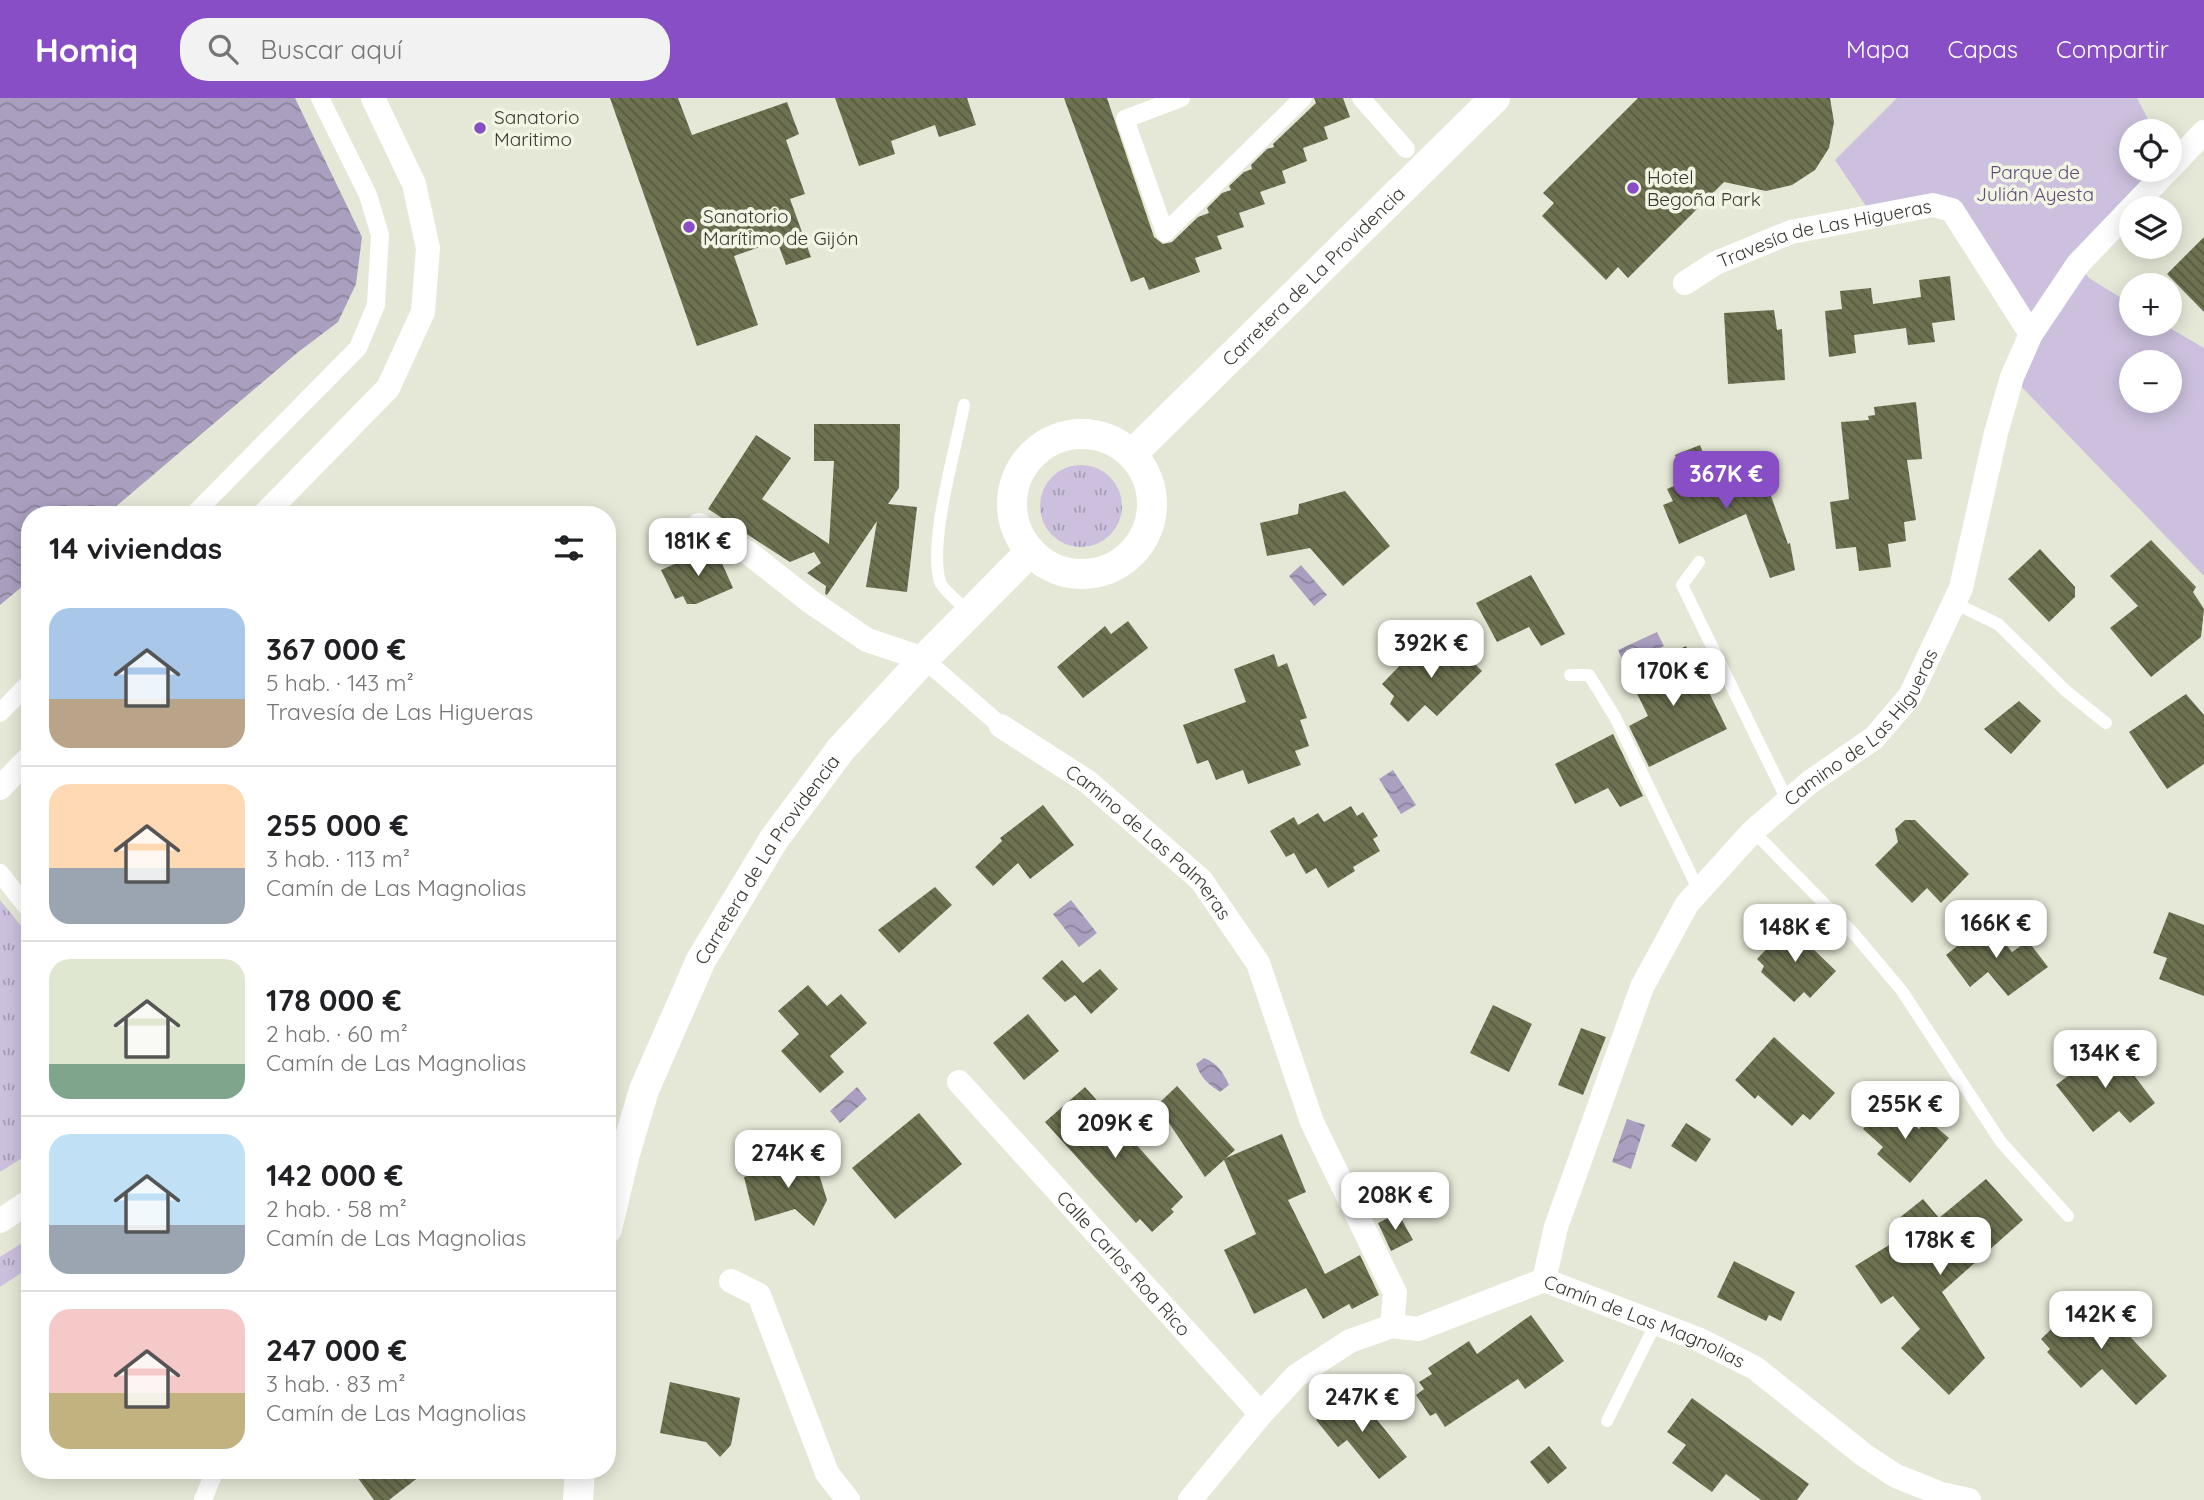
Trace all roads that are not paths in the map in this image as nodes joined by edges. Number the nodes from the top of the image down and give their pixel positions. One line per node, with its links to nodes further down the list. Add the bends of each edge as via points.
1 (320, 98): 17 (street, via 368,195 380,235 376,305 358,348)
2 (373, 98): 18 (street, via 415,184 428,248 423,312 388,388)
3 (1181, 98): 8 (street, via 1125,119 1165,233)
4 (1278, 98): 8 (street)
5 (1303, 98): 8 (street)
6 (1361, 98): 10 (street)
7 (1495, 98): 16 (street, Carretera de La Providencia)
8 (1284, 117)
9 (2204, 132): 11 (street, Camino de Las Higueras)
10 (1406, 149)
11 (2182, 155)
12 (2157, 182): 14 (street, Camino de Las Higueras, via 2078,264)
13 (1685, 283): 14 (street, Travesía de Las Higueras, via 1716,263 1791,232 1933,205 1952,210)
14 (2031, 334): 22 (street, Camino de Las Higueras, via 2002,411)
15 (964, 405): 23 (lane, via 943,500 938,555 941,584)
16 (1132, 454): 20 (street, via 1102,435 1072,432 1045,443 1024,463 1013,491 1015,520); 20 (street, via 1145,476 1152,504 1147,532 1131,556 1107,571 1078,575 1051,568)
17 (202, 506)
18 (273, 506)
19 (699, 525): 24 (street, Camino de Las Palmeras, via 750,554 867,640)
20 (1029, 553): 23 (street, Carretera de La Providencia)
21 (1699, 562): 32 (lane, via 1682,585)
22 (1954, 603): 28 (lane, via 1998,624); 32 (street, Camino de Las Higueras, via 1910,696 1874,738)
23 (970, 614): 24 (street, Carretera de La Providencia)
24 (924, 659): 29 (street, Camino de Las Palmeras); 38 (street, Carretera de La Providencia, via 841,749 767,850 701,960)
25 (1570, 675): 35 (lane, via 1589,675 1615,717)
26 (21, 691): 27 (street)
27 (0, 713)
28 (2106, 723)
29 (1001, 726): 45 (street, Camino de Las Palmeras, via 1088,782 1201,880 1258,962 1312,1122 1395,1293)
30 (21, 766): 31 (street)
31 (0, 788)
32 (1788, 802): 33 (street, Camino de Las Higueras)
33 (1754, 831): 35 (street, Camino de Las Higueras); 40 (lane, via 1894,981 2001,1142)
34 (0, 873): 36 (street)
35 (1699, 891): 42 (street, Camino de Las Higueras, via 1687,904 1642,987 1556,1227)
36 (21, 900)
37 (959, 1082): 46 (street, Calle Carlos Roa Rico)
38 (616, 1155)
39 (21, 1207): 41 (street)
40 (2068, 1216)
41 (0, 1220)
42 (1544, 1280): 44 (street, Camín de Las Magnolias); 45 (street, Camín de Las Magnolias, via 1418,1329)
43 (731, 1281): 52 (street, via 759,1295 827,1473)
44 (1656, 1323): 47 (lane); 54 (street, Camín de Las Magnolias, via 1755,1368 1896,1476)
45 (1392, 1326): 46 (street, Camín de Las Magnolias, via 1350,1341 1296,1376)
46 (1261, 1414): 53 (street, Camín de Las Magnolias)
47 (1607, 1421)
48 (211, 1479): 50 (street)
49 (579, 1479): 51 (street)
50 (203, 1500)
51 (578, 1500)
52 (848, 1500)
53 (1190, 1500)
54 (1969, 1500)

